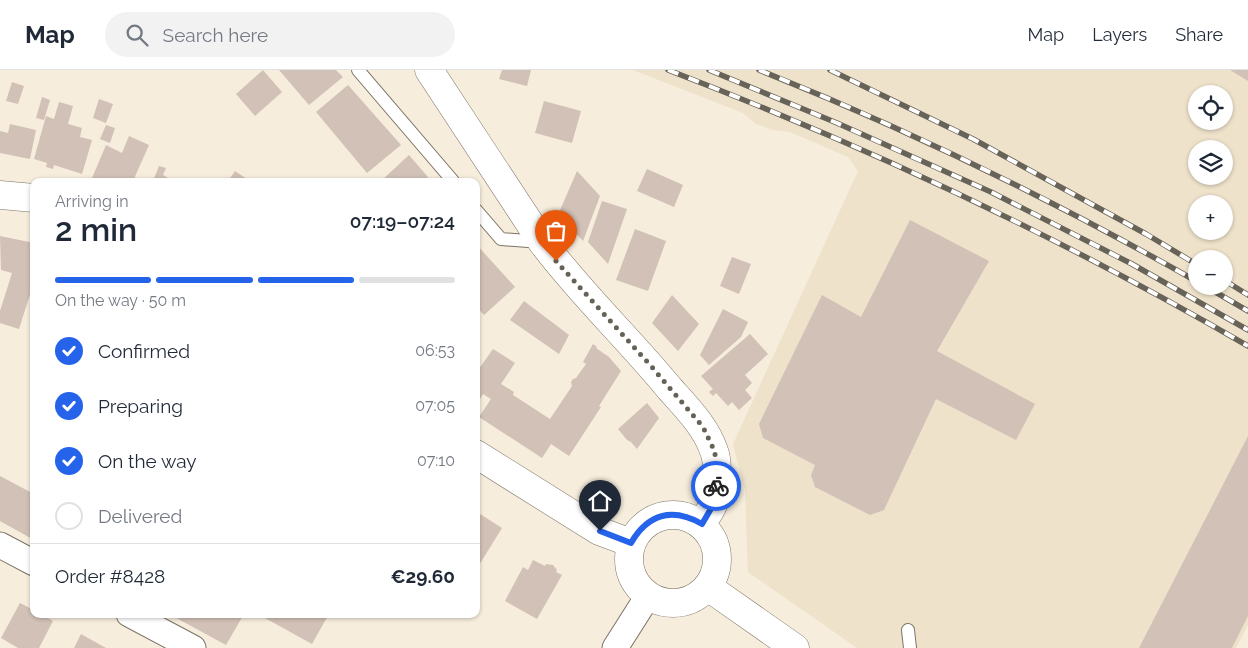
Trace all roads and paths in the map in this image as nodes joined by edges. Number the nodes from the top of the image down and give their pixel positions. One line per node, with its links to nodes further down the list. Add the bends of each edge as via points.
1 (358, 70): 3 (lane)
2 (429, 70): 7 (main road)
3 (450, 178)
4 (0, 195): 5 (main road)
5 (30, 198)
6 (480, 215): 7 (lane, via 501,239)
7 (542, 242): 9 (main road, via 703,427 715,452 716,493)
8 (480, 457): 10 (main road, via 594,528)
9 (702, 524): 10 (main road, via 676,514 662,516 638,531); 13 (main road, via 711,535 718,562)
10 (631, 543): 14 (main road, via 630,572)
11 (0, 545): 12 (street)
12 (30, 561)
13 (708, 588): 14 (main road, via 686,602 672,604); 19 (main road)
14 (648, 596): 18 (street)
15 (137, 618): 17 (street)
16 (908, 630): 20 (lane)
17 (193, 648)
18 (615, 648)
19 (795, 648)
20 (910, 648)

